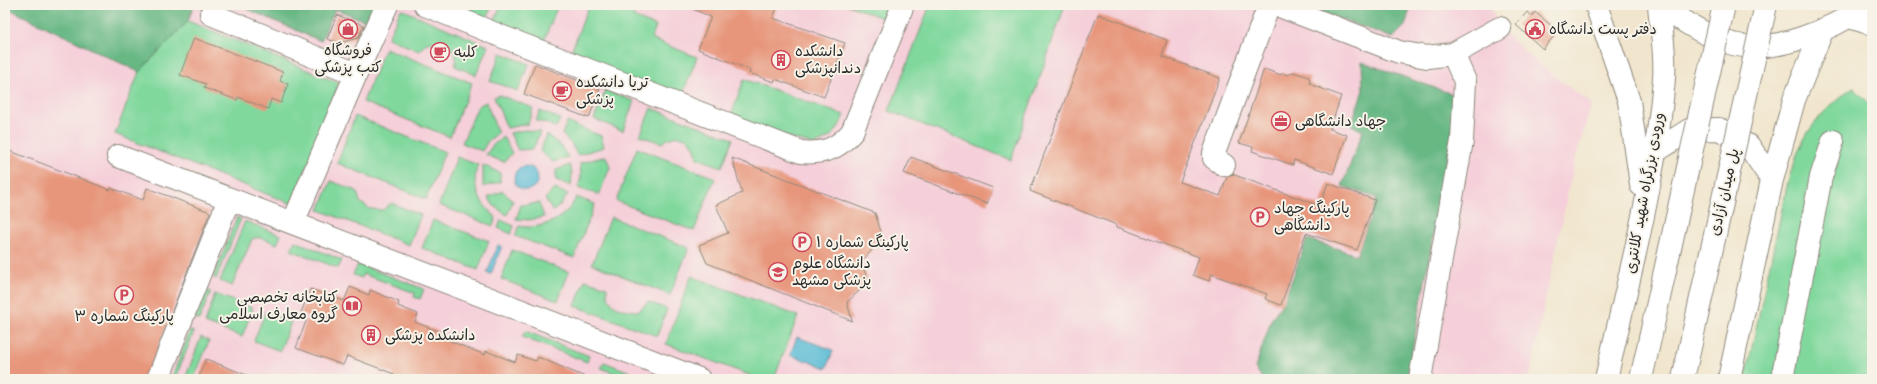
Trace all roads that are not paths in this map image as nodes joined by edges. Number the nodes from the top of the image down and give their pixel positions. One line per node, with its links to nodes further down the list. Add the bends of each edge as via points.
1 (387, 5): 17 (main road)
2 (424, 5): 3 (main road, via 801,152 816,153 830,150 843,143 852,132)
3 (903, 5)
4 (1269, 5): 21 (main road, via 1214,153 1214,158)
5 (1277, 5): 16 (main road, via 1399,52 1427,57)
6 (1596, 5): 24 (main road, via 1629,101)
7 (1660, 5): 15 (main road, via 1687,24 1733,44 1772,46); 19 (main road, ورودی بزرگراه شهید کلانتری, via 1664,76)
8 (1724, 5): 31 (main road, bridge)
9 (1766, 5): 32 (main road, پل میدان آزادی, bridge)
10 (1867, 5): 12 (main road)
11 (211, 14): 17 (main road)
12 (1849, 17): 13 (main road); 15 (main road)
13 (1872, 24)
14 (1500, 28): 16 (main road)
15 (1822, 31): 22 (main road, via 1794,100)
16 (1453, 54): 29 (main road, via 1464,81 1462,141)
17 (356, 74): 25 (main road)
18 (1833, 141): 34 (main road, via 1821,177)
19 (1654, 153): 22 (main road, via 1689,130 1719,129 1749,146); 24 (main road, ورودی بزرگراه شهید کلانتری)
20 (118, 156): 23 (main road)
21 (1224, 165)
22 (1772, 180): 33 (main road)
23 (234, 200): 25 (main road); 26 (main road); 27 (main road)
24 (1644, 206): 30 (main road, ورودی بزرگراه شهید کلانتری)
25 (293, 223): 28 (main road)
26 (158, 379)
27 (168, 379)
28 (699, 379)
29 (1420, 379)
30 (1606, 379)
31 (1641, 379)
32 (1683, 379)
33 (1729, 379)
34 (1782, 379)

